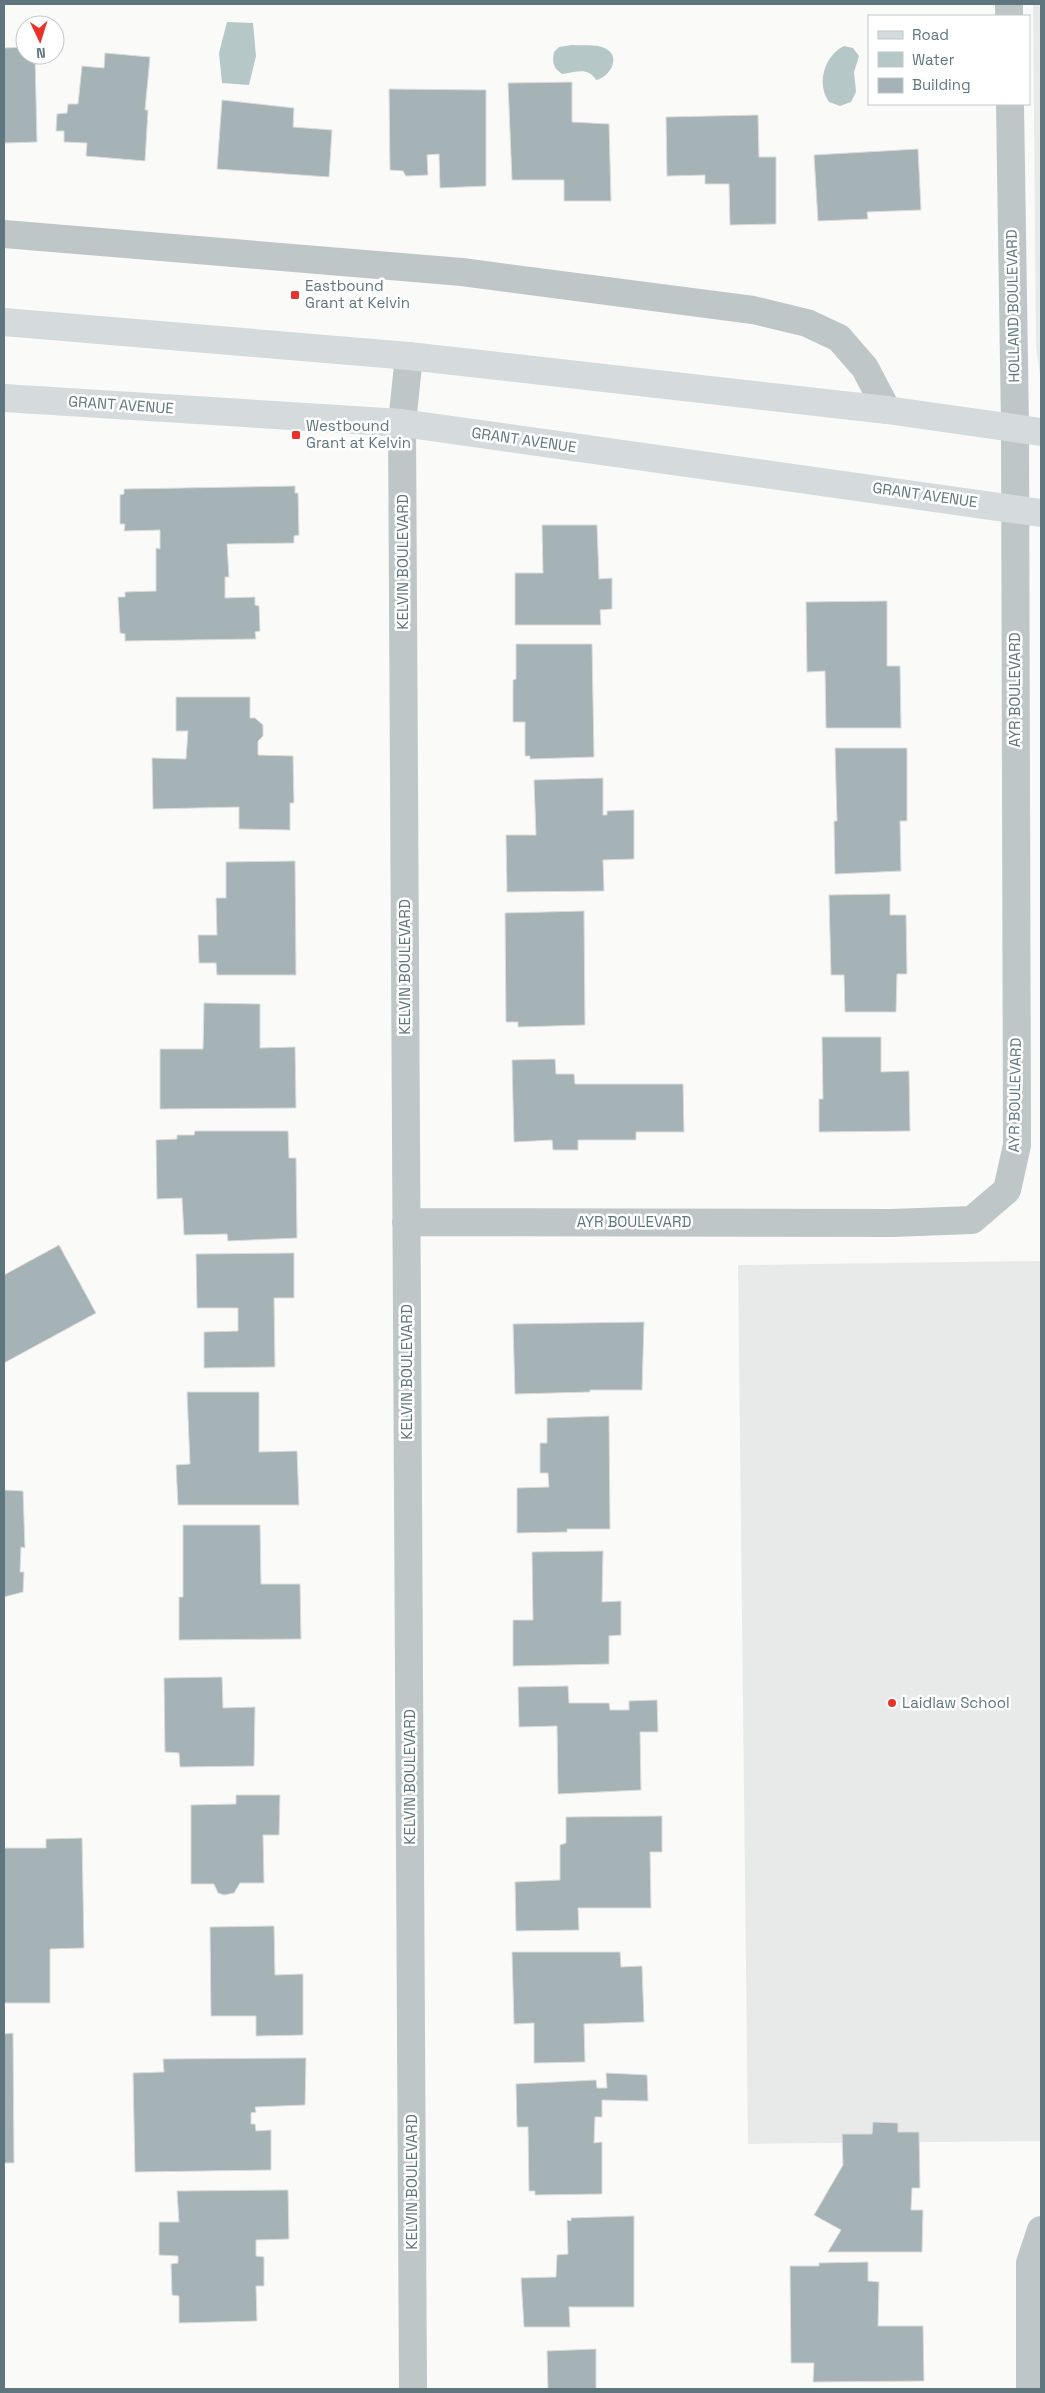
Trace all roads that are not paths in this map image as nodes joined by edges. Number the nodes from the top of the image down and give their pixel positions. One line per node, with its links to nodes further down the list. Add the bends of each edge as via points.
1 (1010, 105): 8 (street, HOLLAND BOULEVARD)
2 (4, 234): 6 (street, via 462,272 753,310 807,323 839,338 865,368)
3 (4, 322): 4 (main road)
4 (409, 356): 6 (main road); 7 (street, KELVIN BOULEVARD)
5 (4, 398): 7 (main road, GRANT AVENUE)
6 (887, 410): 8 (main road)
7 (402, 423): 10 (main road, GRANT AVENUE); 12 (street, KELVIN BOULEVARD)
8 (1014, 426): 9 (main road); 10 (street, HOLLAND BOULEVARD)
9 (1041, 432)
10 (1015, 507): 11 (main road, GRANT AVENUE); 12 (street, AYR BOULEVARD, via 1016,1145 1007,1190 972,1220 892,1224)
11 (1041, 513)
12 (406, 1222): 14 (street, KELVIN BOULEVARD)
13 (1041, 2230): 15 (street, via 1030,2263)
14 (414, 2389)
15 (1030, 2389)

